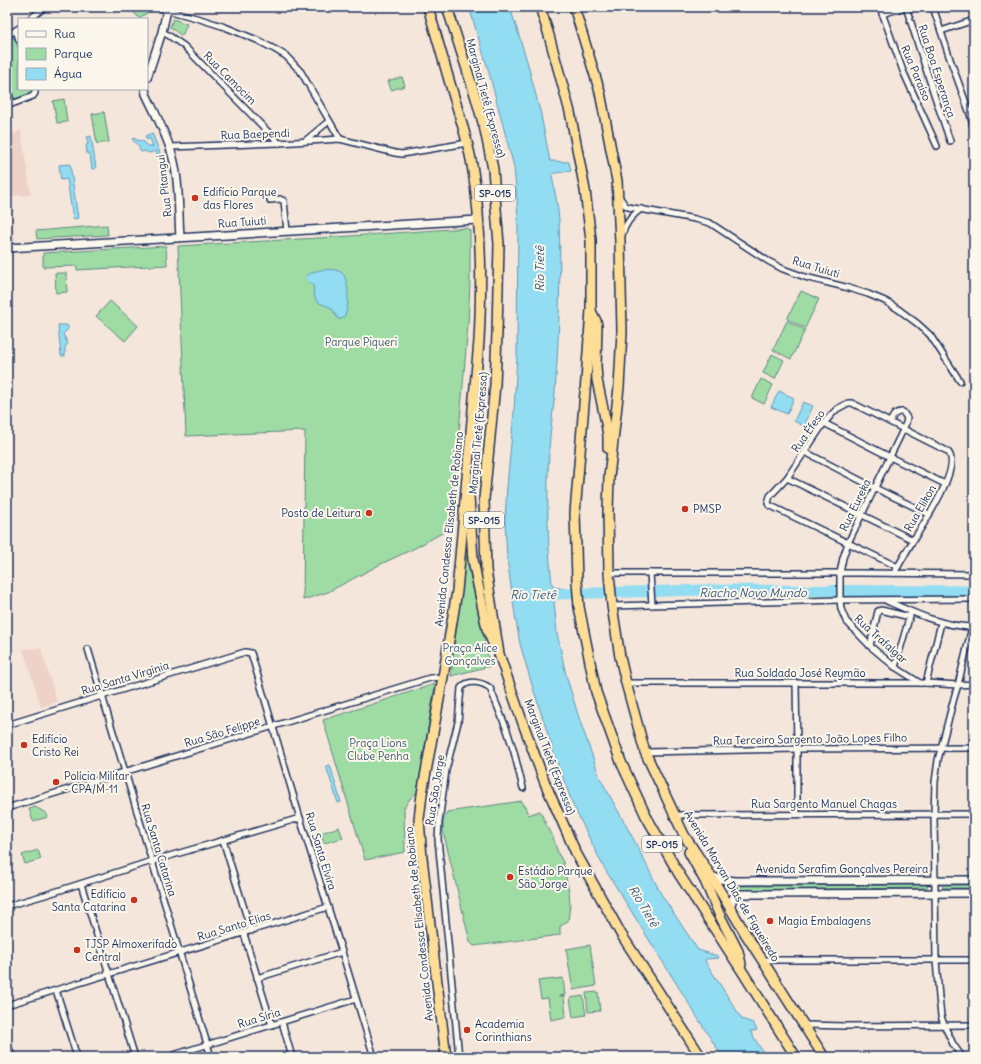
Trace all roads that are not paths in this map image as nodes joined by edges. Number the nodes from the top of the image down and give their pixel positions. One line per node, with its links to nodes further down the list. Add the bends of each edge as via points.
1 (45, 7): 11 (street)
2 (428, 7): 29 (highway, Avenida Condessa Elisabeth de Robiano)
3 (447, 7): 75 (highway, Marginal Tietê (Expressa) / SP-015, via 473,90 493,169 499,244 497,333 484,499 486,570)
4 (540, 7): 40 (highway, SP-015, via 570,112 585,190 591,240)
5 (575, 7): 32 (highway, Avenida Morvan Dias de Figueiredo, via 600,92)
6 (880, 7): 10 (street, Rua Paraíso)
7 (906, 7): 10 (street); 27 (street, Rua Boa Esperança)
8 (933, 7): 14 (street)
9 (164, 8): 15 (street); 23 (street, via 225,27 286,56 301,72)
10 (882, 14): 30 (street, Rua Paraíso, via 903,71)
11 (31, 18)
12 (974, 20): 14 (street)
13 (17, 29): 16 (street)
14 (941, 31): 22 (street)
15 (162, 32): 17 (street); 28 (street, Rua Camocim, via 184,46)
16 (7, 36)
17 (148, 75)
18 (7, 88): 21 (street)
19 (35, 90): 21 (street, via 33,96)
20 (145, 90): 31 (street, Rua Pitangui)
21 (9, 105)
22 (972, 114): 24 (street)
23 (329, 121): 25 (street); 26 (street)
24 (974, 130)
25 (340, 140): 26 (street, Rua Baependi); 29 (street, Rua Baependi, via 402,154)
26 (305, 141): 28 (street, Rua Baependi)
27 (950, 141)
28 (280, 143): 31 (street, Rua Baependi)
29 (467, 143): 35 (highway, Avenida Condessa Elisabeth de Robiano)
30 (937, 146)
31 (170, 147): 37 (street, Rua Pitangui, via 176,178)
32 (618, 193): 34 (street, Rua Tuiuti, via 625,205); 38 (highway, Avenida Morvan Dias de Figueiredo)
33 (270, 200): 36 (street, via 284,201)
34 (641, 209): 38 (street, via 630,218); 41 (street, Rua Tuiuti, via 710,223 783,269 885,301 930,335)
35 (478, 220): 36 (street, Rua Tuiuti); 45 (highway, Avenida Condessa Elisabeth de Robiano, via 481,303)
36 (287, 231): 37 (street, Rua Tuiuti)
37 (180, 237): 39 (street, Rua Tuiuti)
38 (620, 242): 48 (highway, Avenida Morvan Dias de Figueiredo, via 622,332)
39 (7, 248)
40 (591, 310): 48 (highway, via 597,326 596,373 608,436 607,472); 117 (highway, SP-015, via 575,512 579,607 596,692 621,762 646,816 679,874)
41 (960, 381)
42 (890, 422): 43 (street, Rua Éfeso, via 850,403 837,409); 44 (street, Rua Éfeso); 44 (street, Rua Eureka, via 894,414 904,413 907,420)
43 (824, 423): 46 (street, Rua Éfeso); 47 (street)
44 (903, 430): 47 (street, Rua Eureka); 50 (street, Rua Elikon, via 949,453 950,465)
45 (470, 438): 75 (highway, via 472,444 469,498 473,560 487,629); 77 (highway, Avenida Condessa Elisabeth de Robiano, via 456,591)
46 (805, 452): 49 (street, Rua Éfeso); 51 (street)
47 (890, 457): 50 (street); 51 (street, Rua Eureka)
48 (610, 477): 57 (highway, Avenida Morvan Dias de Figueiredo)
49 (787, 478): 53 (street); 55 (street, Rua Éfeso, via 770,496 769,505)
50 (945, 484): 52 (street, Rua Elikon)
51 (875, 488): 52 (street); 53 (street, Rua Eureka)
52 (929, 514): 54 (street, Rua Elikon)
53 (861, 515): 54 (street); 55 (street, Rua Eureka)
54 (913, 540): 56 (street, Rua Elikon)
55 (848, 543): 56 (street); 59 (street, Rua Eureka)
56 (898, 567): 60 (street, Rua Elikon)
57 (609, 573): 58 (street); 65 (highway, Avenida Morvan Dias de Figueiredo)
58 (650, 573): 59 (street); 66 (street)
59 (840, 573): 60 (street); 62 (street, Rua Eureka)
60 (894, 573): 61 (street)
61 (974, 574)
62 (840, 598): 64 (street); 66 (street); 72 (street, Rua Trafalgar, via 841,610 846,621)
63 (974, 599): 64 (street)
64 (884, 600): 67 (street)
65 (611, 603): 66 (street); 78 (highway, Avenida Morvan Dias de Figueiredo)
66 (652, 605)
67 (910, 614): 68 (street); 72 (street, via 878,611); 76 (street)
68 (941, 623): 69 (street); 80 (street)
69 (973, 627): 70 (street)
70 (969, 640): 71 (street); 82 (street)
71 (974, 645)
72 (870, 646): 76 (street, Rua Trafalgar)
73 (88, 649): 83 (street, Rua Santa Catarina)
74 (249, 653): 83 (street, Rua Santa Virgínia, via 245,652); 85 (street, Rua Santa Elvira)
75 (499, 654): 139 (highway, Marginal Tietê (Expressa) / SP-015, via 545,783 576,853 621,934)
76 (895, 667): 80 (street, Rua Trafalgar)
77 (443, 677): 85 (street, Rua São Felippe, via 430,678); 137 (highway, Avenida Condessa Elisabeth de Robiano, via 422,794 420,819 422,858)
78 (626, 683): 79 (street, Rua Soldado José Reymão); 89 (highway, Avenida Morvan Dias de Figueiredo)
79 (796, 683): 80 (street, Rua Soldado José Reymão); 88 (street)
80 (923, 683): 82 (street, Rua Soldado José Reymão)
81 (974, 684): 82 (street, Rua Soldado José Reymão)
82 (958, 686): 86 (street)
83 (102, 696): 84 (street, Rua Santa Virgínia); 90 (street, Rua Santa Catarina)
84 (7, 725)
85 (273, 726): 90 (street, Rua São Felippe); 97 (street, Rua Santa Elvira)
86 (940, 748): 87 (street, Rua Terceiro Sargento João Lopes Filho); 88 (street, Rua Terceiro Sargento João Lopes Filho); 94 (street)
87 (974, 748)
88 (798, 749): 89 (street, Rua Terceiro Sargento João Lopes Filho); 93 (street)
89 (645, 752): 96 (highway, Avenida Morvan Dias de Figueiredo)
90 (125, 772): 92 (street, Rua São Felippe); 100 (street, Rua Santa Catarina)
91 (523, 788): 138 (street, Rua São Jorge, via 507,730 490,688 480,683 464,684 461,688 458,722 446,770 438,839)
92 (7, 808)
93 (797, 814): 94 (street, Rua Sargento Manuel Chagas); 96 (street, Rua Sargento Manuel Chagas)
94 (934, 814): 95 (street, Rua Sargento Manuel Chagas); 102 (street)
95 (974, 814)
96 (674, 815): 98 (highway, Avenida Morvan Dias de Figueiredo)
97 (300, 818): 99 (street); 108 (street, Rua Santa Elvira)
98 (684, 835): 101 (highway, Avenida Morvan Dias de Figueiredo); 117 (highway, via 686,847 738,951)
99 (223, 840): 100 (street); 110 (street)
100 (152, 861): 104 (street); 113 (street, Rua Santa Catarina)
101 (711, 876): 102 (street, Avenida Serafim Gonçalves Pereira, via 735,881); 109 (highway, Avenida Morvan Dias de Figueiredo)
102 (935, 880): 103 (street, Avenida Serafim Gonçalves Pereira); 105 (street)
103 (974, 880)
104 (81, 884): 107 (street); 118 (street)
105 (935, 893): 106 (street); 109 (street, via 741,894 733,898); 115 (street)
106 (974, 893)
107 (7, 906)
108 (328, 907): 110 (street, Rua Santo Elias); 112 (street, Rua Santa Elvira)
109 (730, 908): 114 (highway, Avenida Morvan Dias de Figueiredo)
110 (251, 931): 111 (street, Rua Santo Elias)
111 (244, 934): 113 (street, Rua Santo Elias); 119 (street)
112 (342, 952): 119 (street); 121 (street, Rua Santa Elvira)
113 (180, 953): 118 (street, Rua Santo Elias); 129 (street, Rua Santa Catarina)
114 (762, 960): 115 (street); 125 (highway, Avenida Morvan Dias de Figueiredo)
115 (936, 960): 116 (street); 126 (street)
116 (974, 960)
117 (742, 971): 140 (highway, SP-015)
118 (109, 974): 120 (street, Rua Santo Elias); 132 (street)
119 (257, 978): 124 (street)
120 (56, 990): 122 (street, Rua Santo Elias); 131 (street)
121 (356, 999): 123 (street, Rua Síria); 136 (street, Rua Santa Elvira)
122 (7, 1005)
123 (282, 1022): 124 (street, Rua Síria); 135 (street)
124 (272, 1025): 129 (street, Rua Síria)
125 (805, 1025): 126 (street); 141 (highway, Avenida Morvan Dias de Figueiredo)
126 (944, 1025): 127 (street); 142 (street)
127 (974, 1025)
128 (7, 1044): 130 (street)
129 (207, 1045): 133 (street, Rua Síria); 134 (street, Rua Santa Catarina)
130 (11, 1057)
131 (77, 1057)
132 (135, 1057)
133 (167, 1057)
134 (211, 1057)
135 (292, 1057)
136 (374, 1057)
137 (446, 1057)
138 (459, 1057)
139 (701, 1057)
140 (796, 1057)
141 (824, 1057)
142 (962, 1057)

